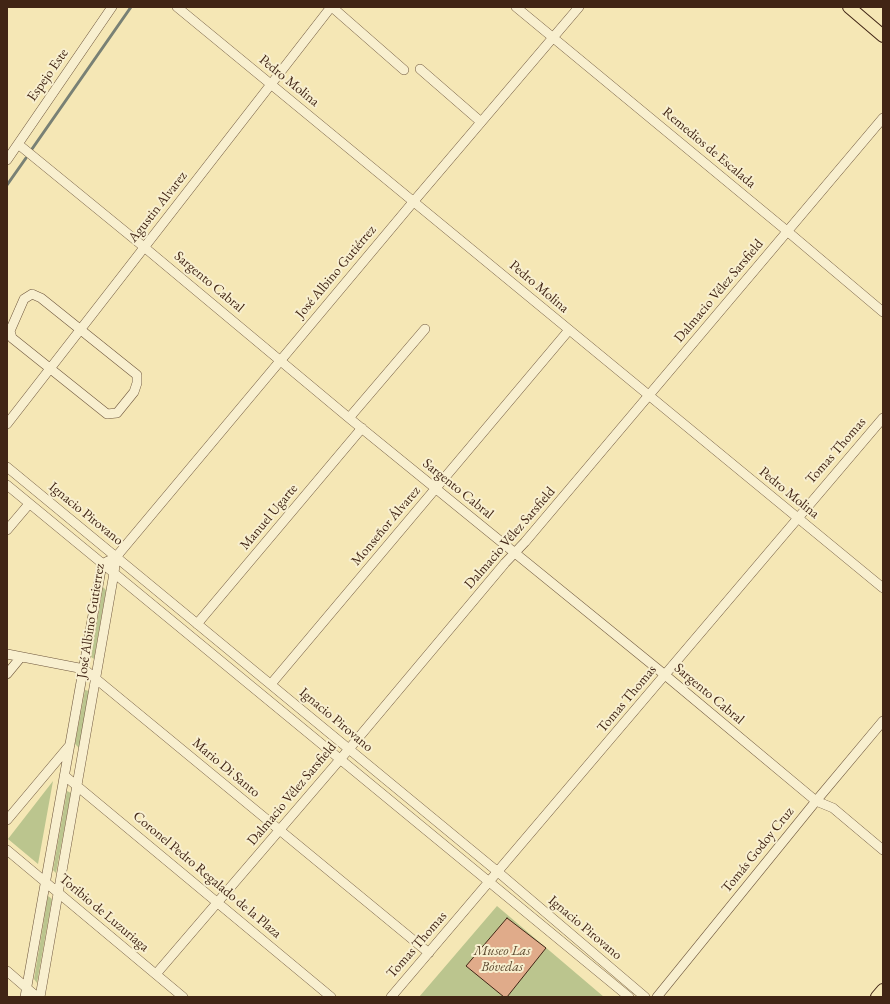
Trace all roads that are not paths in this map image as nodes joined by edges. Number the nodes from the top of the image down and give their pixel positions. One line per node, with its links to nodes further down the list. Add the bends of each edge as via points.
1 (112, 7): 14 (street, Espejo Este)
2 (177, 7): 11 (street, Pedro Molina)
3 (331, 7): 10 (street); 11 (street, Agustin Alvarez)
4 (516, 7): 8 (street, Remedios de Escalada)
5 (579, 7): 8 (street, José Albino Gutiérrez)
6 (849, 7): 7 (main road)
7 (883, 36)
8 (553, 38): 13 (street, José Albino Gutiérrez); 17 (street, Remedios de Escalada)
9 (420, 69): 13 (street)
10 (404, 70)
11 (271, 85): 16 (street, Pedro Molina); 18 (street, Agustin Alvarez)
12 (883, 118): 17 (street, Dalmacio Vélez Sarsfield)
13 (481, 122): 16 (street, José Albino Gutiérrez)
14 (18, 144): 15 (street, Espejo Este); 18 (street, Sargento Cabral)
15 (7, 160)
16 (414, 201): 22 (street, Pedro Molina); 23 (street, José Albino Gutiérrez)
17 (788, 232): 19 (street, Remedios de Escalada); 25 (street, Dalmacio Vélez Sarsfield)
18 (144, 247): 20 (street, Agustin Alvarez); 23 (street, Sargento Cabral)
19 (883, 312)
20 (81, 329): 24 (street, Agustin Alvarez); 24 (street, via 41,298 32,294 24,299 10,331 12,338); 24 (street, via 137,374 134,392 117,413 107,414)
21 (426, 329): 26 (street)
22 (569, 330): 25 (street, Pedro Molina); 33 (street, Monseñor Álvarez)
23 (280, 360): 26 (street, Sargento Cabral); 41 (street, José Albino Gutiérrez)
24 (50, 368): 28 (street, Agustin Alvarez)
25 (648, 396): 38 (street, Pedro Molina); 40 (street, Dalmacio Vélez Sarsfield)
26 (349, 418): 29 (street, Sargento Cabral)
27 (883, 418): 38 (street, Tomas Thomas)
28 (7, 424)
29 (362, 428): 33 (street, Sargento Cabral); 45 (street, Manuel Ugarte)
30 (7, 467): 31 (street, Ignacio Pirovano)
31 (27, 484): 34 (street); 35 (street, Ignacio Pirovano)
32 (7, 485): 34 (street, Ignacio Pirovano)
33 (436, 489): 40 (street, Sargento Cabral); 52 (street, Monseñor Álvarez)
34 (19, 495): 36 (street, Ignacio Pirovano)
35 (49, 502): 37 (street); 41 (street, Ignacio Pirovano)
36 (29, 504): 37 (street, Ignacio Pirovano); 39 (street)
37 (40, 512): 42 (street, Ignacio Pirovano)
38 (797, 518): 44 (street, Pedro Molina); 50 (street, Tomas Thomas)
39 (7, 530)
40 (514, 554): 50 (street, Sargento Cabral); 56 (street, Dalmacio Vélez Sarsfield)
41 (116, 557): 42 (street, José Albino Gutierrez); 43 (street, José Albino Gutierrez); 45 (street, Ignacio Pirovano)
42 (102, 564): 43 (street, Ignacio Pirovano); 48 (street, José Albino Gutierrez)
43 (114, 574): 51 (street, José Albino Gutierrez); 57 (street, Ignacio Pirovano)
44 (883, 588)
45 (197, 624): 52 (street, Ignacio Pirovano)
46 (7, 654): 47 (street, Mario Di Santo)
47 (21, 657): 48 (street, Mario Di Santo); 49 (street)
48 (84, 669): 51 (street, Mario Di Santo); 55 (street, José Albino Gutierrez)
49 (7, 674)
50 (665, 675): 60 (street, Sargento Cabral); 65 (street, Tomas Thomas)
51 (96, 678): 59 (street, José Albino Gutierrez); 62 (street, Mario Di Santo)
52 (271, 684): 56 (street, Ignacio Pirovano)
53 (883, 721): 54 (street, Tomás Godoy Cruz)
54 (880, 732): 60 (street, Tomás Godoy Cruz)
55 (70, 744): 58 (street, José Albino Gutierrez); 61 (street)
56 (349, 749): 57 (street, Dalmacio Vélez Sarsfield); 65 (street, Ignacio Pirovano)
57 (340, 760): 62 (street, Dalmacio Vélez Sarsfield); 67 (street, Ignacio Pirovano)
58 (65, 776): 59 (street, Coronel Pedro Regalado de la Plaza); 66 (street, José Albino Gutierrez)
59 (77, 785): 68 (street, José Albino Gutierrez); 69 (street, Coronel Pedro Regalado de la Plaza)
60 (816, 801): 64 (street, Sargento Cabral, via 833,808); 82 (street, Tomás Godoy Cruz)
61 (7, 820)
62 (280, 830): 69 (street, Dalmacio Vélez Sarsfield); 70 (street, Mario Di Santo)
63 (7, 850): 66 (street, Toribio de Luzuriaga)
64 (883, 850)
65 (498, 872): 67 (street, Tomas Thomas); 81 (street, Ignacio Pirovano)
66 (46, 882): 68 (street, Toribio de Luzuriaga); 74 (street, José Albino Gutierrez)
67 (489, 882): 70 (street, Tomas Thomas); 80 (street, Ignacio Pirovano)
68 (58, 893): 72 (street, Toribio de Luzuriaga); 76 (street, José Albino Gutierrez)
69 (218, 903): 72 (street, Dalmacio Vélez Sarsfield); 78 (street, Coronel Pedro Regalado de la Plaza)
70 (429, 953): 79 (street, Tomas Thomas)
71 (7, 971): 74 (street)
72 (156, 974): 77 (street, Toribio de Luzuriaga)
73 (883, 990): 83 (main road)
74 (26, 993): 75 (street)
75 (37, 997)
76 (40, 997)
77 (183, 997)
78 (331, 997)
79 (391, 997)
80 (629, 997)
81 (645, 997)
82 (657, 997)
83 (877, 997)

